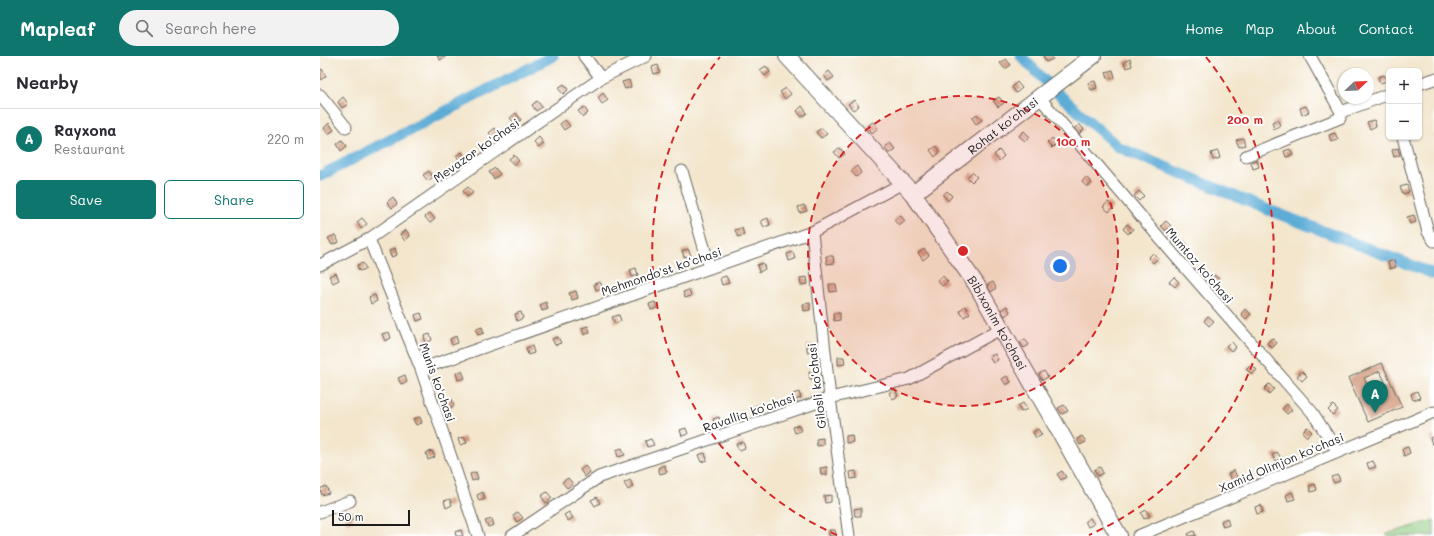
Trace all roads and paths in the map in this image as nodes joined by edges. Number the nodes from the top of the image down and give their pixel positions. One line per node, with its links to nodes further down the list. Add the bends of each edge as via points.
1 (584, 56): 6 (street)
2 (646, 56): 6 (street, Mevazor ko'chasi)
3 (787, 56): 17 (main road, Bibixonim ko'chasi)
4 (1093, 56): 11 (main road, Rohat ko'chasi)
5 (1310, 56): 12 (street)
6 (601, 78): 19 (street, Mevazor ko'chasi)
7 (1434, 79): 8 (street)
8 (1422, 83)
9 (320, 95): 13 (street)
10 (1386, 95): 12 (street)
11 (1039, 97): 17 (main road, Rohat ko'chasi); 27 (street, Mumtoz ko'chasi, via 1312,412)
12 (1341, 112): 15 (street, via 1340,118)
13 (346, 127)
14 (1405, 140): 20 (street, via 1428,232)
15 (1246, 156)
16 (682, 171): 22 (street)
17 (908, 188): 18 (street, Mehmondo'st ko'chasi); 23 (main road, Bibixonim ko'chasi, via 976,284)
18 (812, 232): 22 (street, Mehmondo'st ko'chasi); 25 (street, Gilosli ko'chasi)
19 (369, 239): 21 (street, Mevazor ko'chasi); 24 (street, Munis ko'chasi)
20 (1434, 241)
21 (320, 265)
22 (710, 268): 24 (street, Mehmondo'st ko'chasi)
23 (1002, 328): 25 (street, Ravalliq ko'chasi, via 909,379); 33 (main road, Bibixonim ko'chasi)
24 (421, 369): 30 (street, Munis ko'chasi)
25 (830, 398): 31 (street, Ravalliq ko'chasi, via 599,477); 32 (street, Gilosli ko'chasi)
26 (1434, 412): 27 (street, Xamid Olimjon ko'chasi)
27 (1338, 452): 34 (street, Xamid Olimjon ko'chasi)
28 (350, 501): 29 (street)
29 (320, 512)
30 (478, 536)
31 (512, 536)
32 (849, 536)
33 (1119, 536)
34 (1138, 536)

